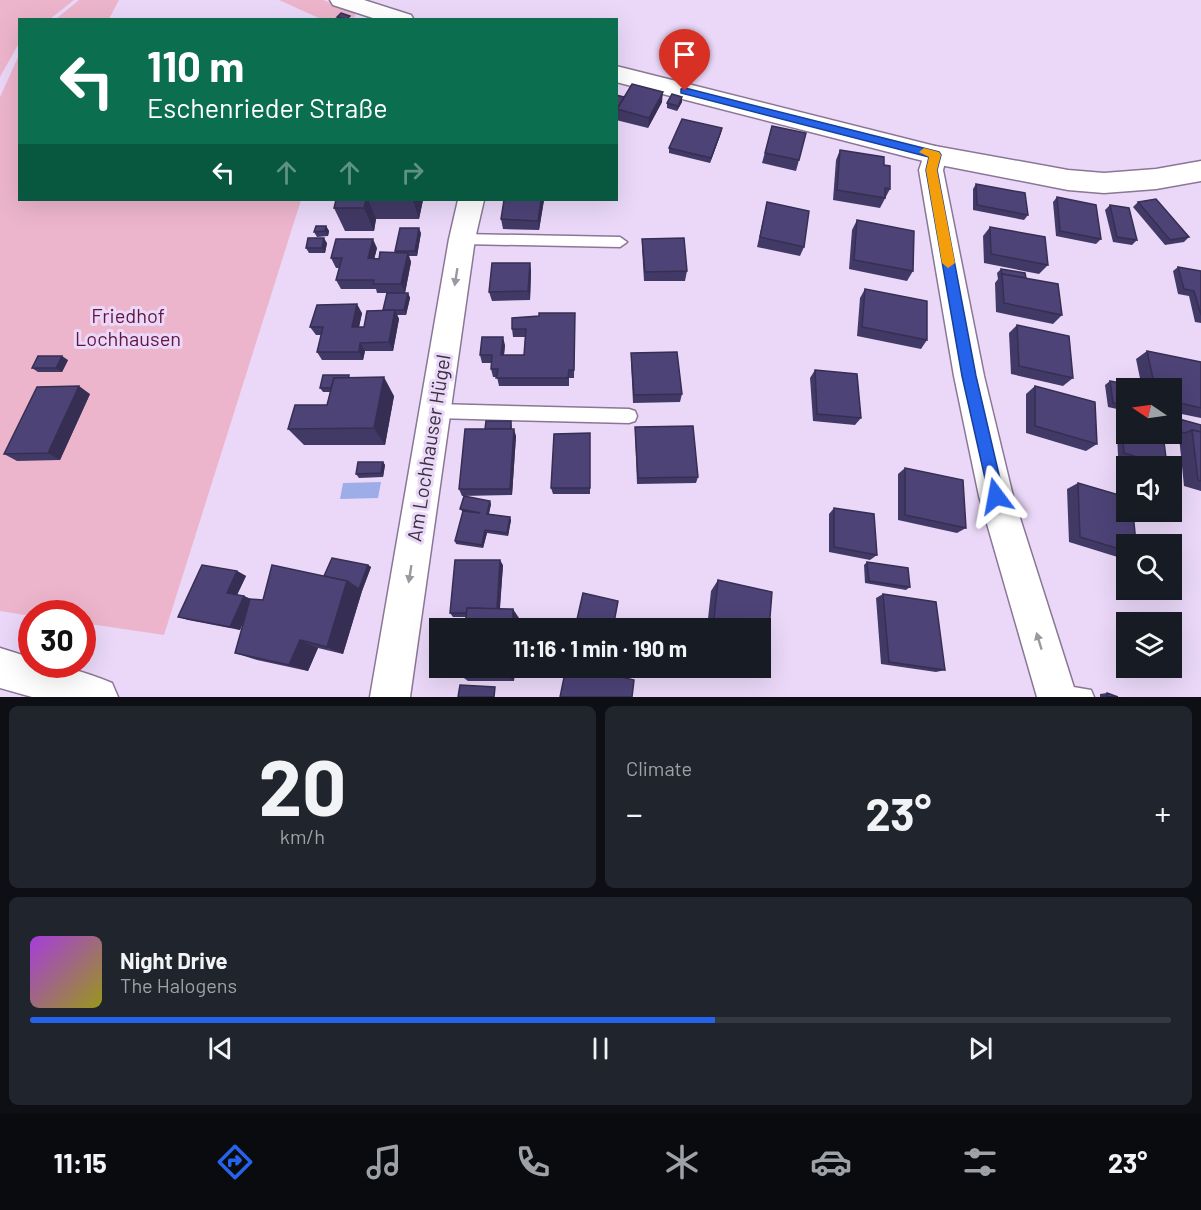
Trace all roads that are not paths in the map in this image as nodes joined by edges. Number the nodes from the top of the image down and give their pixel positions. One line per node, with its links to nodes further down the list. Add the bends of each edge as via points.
1 (341, 0): 2 (street)
2 (397, 18)
3 (618, 75): 4 (street)
4 (935, 155): 5 (street, via 1104,183); 12 (street, one-way to 4, via 996,496 931,170)
5 (1201, 171)
6 (471, 201): 7 (street, Am Lochhauser Hügel)
7 (462, 239): 8 (lane); 9 (street, Am Lochhauser Hügel, one-way to 9)
8 (620, 242)
9 (435, 411): 10 (lane); 14 (street, Am Lochhauser Hügel, one-way to 14)
10 (629, 416)
11 (0, 668): 13 (street)
12 (1066, 696)
13 (98, 697)
14 (390, 697)

